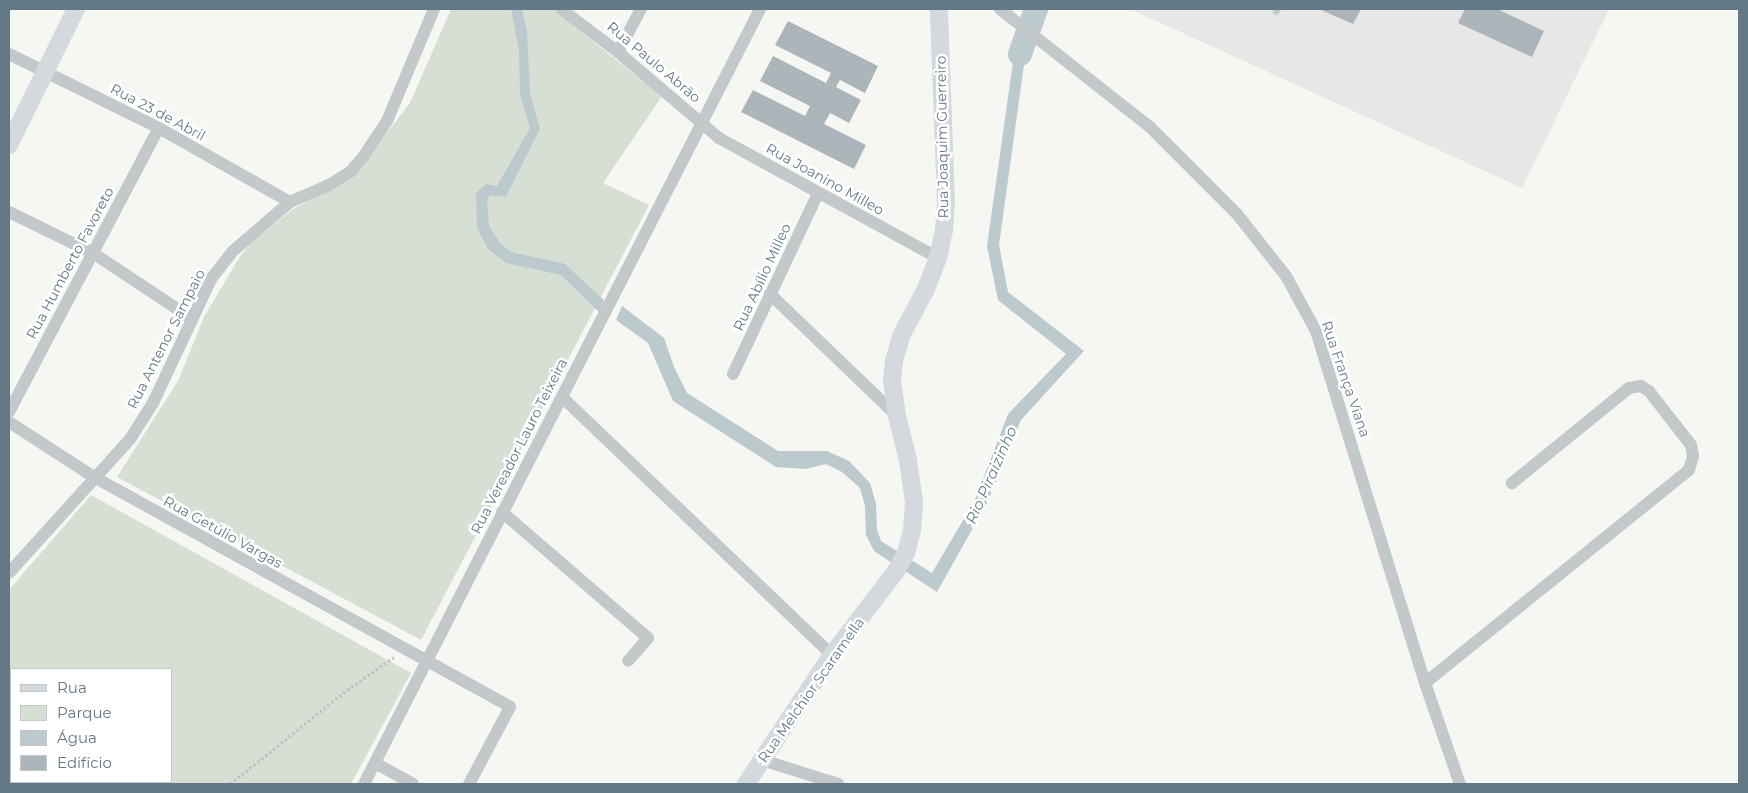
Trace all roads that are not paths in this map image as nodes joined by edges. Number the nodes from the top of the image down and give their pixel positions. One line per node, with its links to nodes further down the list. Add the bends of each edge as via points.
1 (76, 9): 10 (street)
2 (434, 9): 15 (street, Rua Antenor Sampaio, via 387,121 364,157 350,172 329,185)
3 (561, 9): 8 (street, Rua Paulo Abrão)
4 (641, 9): 8 (street)
5 (760, 9): 11 (street, Rua Vereador Lauro Teixeira)
6 (939, 9): 18 (street, Rua Joaquim Guerreiro, via 946,203)
7 (1000, 9): 34 (street, Rua França Viana, via 1150,127 1238,214 1286,276 1316,331)
8 (618, 52): 11 (street, Rua Paulo Abrão)
9 (9, 54): 10 (street, Rua 23 de Abril)
10 (45, 72): 12 (street, Rua 23 de Abril); 13 (street)
11 (702, 122): 14 (street, Rua Joanino Milleo, via 718,138); 22 (street, Rua Vereador Lauro Teixeira)
12 (159, 128): 15 (street, Rua 23 de Abril); 17 (street, Rua Humberto Favoreto)
13 (9, 145)
14 (818, 193): 18 (street, Rua Joanino Milleo); 19 (street, Rua Abílio Milleo)
15 (290, 202): 20 (street, Rua Antenor Sampaio, via 234,251 211,279)
16 (9, 212): 17 (street)
17 (93, 253): 20 (street); 23 (street, Rua Humberto Favoreto)
18 (938, 258): 24 (street, Rua Joaquim Guerreiro, via 894,361 892,380)
19 (770, 294): 21 (street, Rua Abílio Milleo); 24 (street)
20 (191, 318): 26 (street, Rua Antenor Sampaio, via 153,404 130,439)
21 (733, 374)
22 (562, 397): 28 (street, Rua Vereador Lauro Teixeira); 31 (street)
23 (9, 412)
24 (897, 416): 29 (street, Rua Joaquim Guerreiro, via 914,502 912,531)
25 (9, 422): 26 (street, Rua Getúlio Vargas)
26 (94, 477): 30 (street, Rua Antenor Sampaio); 33 (street, Rua Getúlio Vargas)
27 (1512, 483): 34 (street, via 1629,388 1641,386 1649,391 1691,445 1693,456 1689,470)
28 (502, 512): 32 (street, via 648,638); 33 (street, Rua Vereador Lauro Teixeira)
29 (906, 553): 31 (street, Rua Melchior Scaramella)
30 (9, 573)
31 (832, 655): 35 (street, Rua Melchior Scaramella)
32 (628, 661)
33 (427, 662): 36 (street, Rua Vereador Lauro Teixeira); 39 (street, Rua Getúlio Vargas, via 510,707)
34 (1425, 683): 42 (street, Rua França Viana)
35 (762, 760): 40 (street, Rua Melchior Scaramella); 41 (street)
36 (375, 763): 37 (street, Rua Vereador Lauro Teixeira); 38 (street)
37 (364, 784)
38 (414, 784)
39 (469, 784)
40 (746, 784)
41 (838, 784)
42 (1460, 784)

